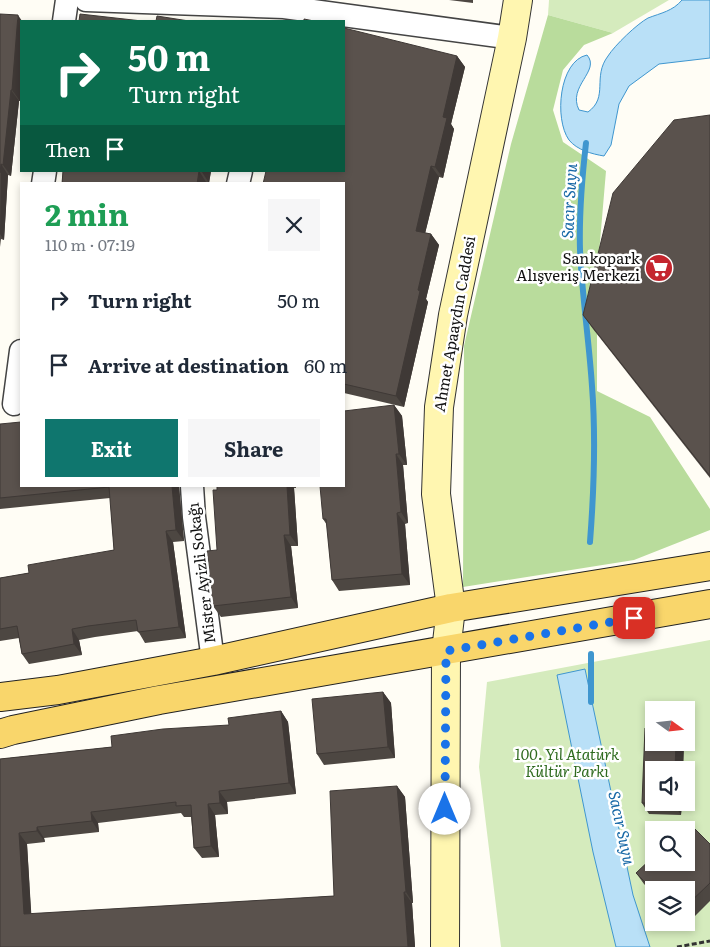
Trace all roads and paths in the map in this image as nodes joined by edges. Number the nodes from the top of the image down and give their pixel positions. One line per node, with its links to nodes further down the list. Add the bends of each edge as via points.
1 (67, 0): 5 (street)
2 (86, 0): 4 (street)
3 (518, 0): 6 (street, Ahmet Apaaydın Caddesi)
4 (283, 9): 6 (street)
5 (64, 20)
6 (512, 38): 12 (street, Ahmet Apaaydın Caddesi, via 453,315 439,407 436,494)
7 (20, 357): 8 (street)
8 (12, 405)
9 (192, 487): 14 (street, Mister Ayizli Sokağı)
10 (710, 566): 12 (main road)
11 (710, 604): 13 (main road)
12 (451, 608): 13 (street, Ahmet Apaaydın Caddesi); 14 (main road)
13 (446, 651): 16 (main road, via 159,700); 18 (street, Ahmet Apaaydın Caddesi)
14 (213, 661): 15 (main road, via 58,690)
15 (0, 697)
16 (0, 734)
17 (710, 941): 19 (path)
18 (445, 947)
19 (677, 947)

